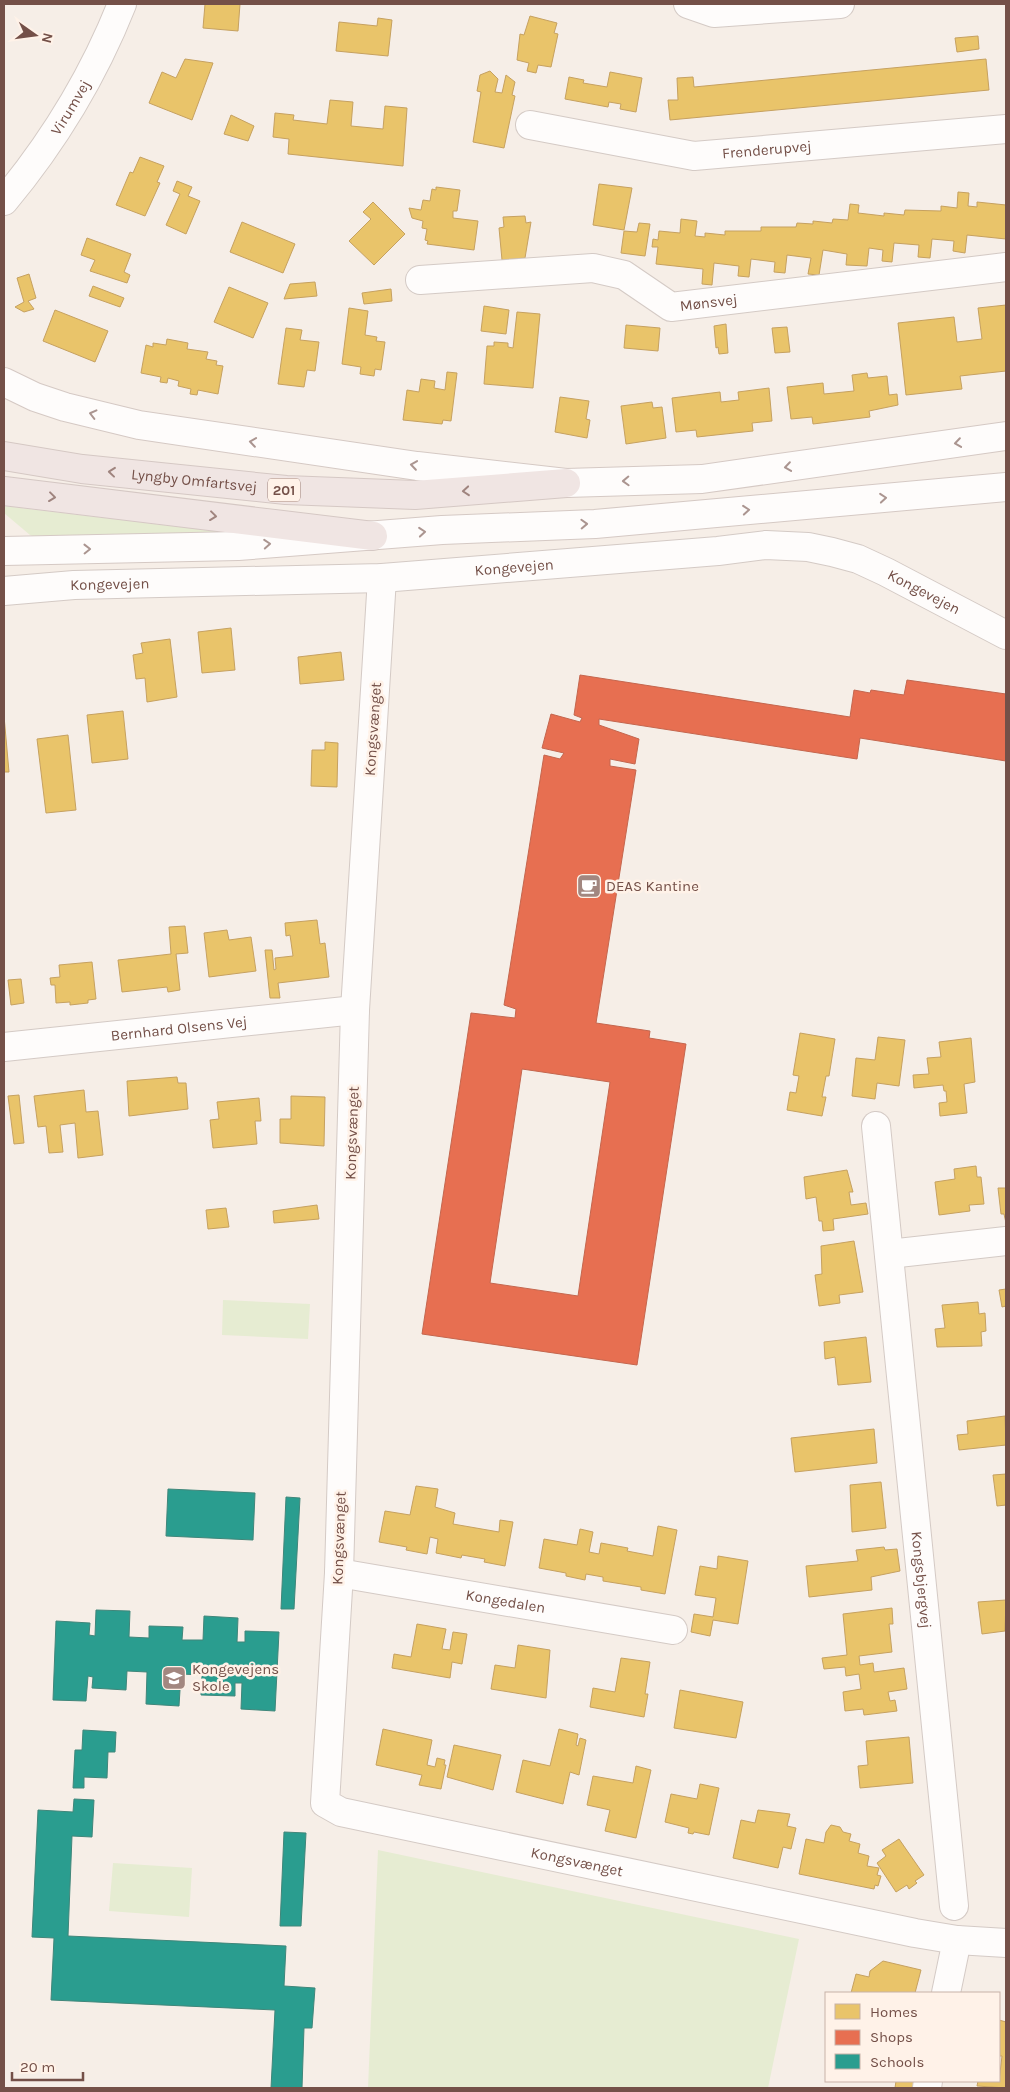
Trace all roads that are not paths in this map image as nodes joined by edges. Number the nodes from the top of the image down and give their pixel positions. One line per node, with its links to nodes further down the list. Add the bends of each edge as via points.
1 (122, 4): 6 (street, Virumvej, via 105,46 73,107)
2 (688, 4): 3 (street, via 714,13)
3 (840, 4)
4 (530, 125): 5 (street, Frenderupvej, via 694,156)
5 (1006, 129)
6 (4, 201)
7 (1006, 267): 8 (street, Mønsvej, via 672,307 624,275 593,268)
8 (420, 280)
9 (4, 382): 12 (street, 201, one-way to 9, via 417,466 139,425 65,407)
10 (1006, 436): 12 (street, 201, one-way to 12, via 702,479)
11 (4, 456): 12 (highway, Lyngby Omfartsvej / 201, one-way to 11, via 415,496 286,490 82,470)
12 (566, 483)
13 (1006, 487): 15 (street, 201, one-way to 13, via 595,524)
14 (4, 491): 15 (highway, 201, one-way to 15)
15 (373, 536): 16 (street, 201, one-way to 15, via 238,546)
16 (4, 551)
17 (382, 578): 18 (street, Kongevejen, via 84,585); 19 (street, Kongevejen, via 766,545 808,546 858,560 886,572); 20 (street, Kongsvænget)
18 (4, 591)
19 (1006, 635)
20 (355, 1010): 21 (street, Bernhard Olsens Vej); 25 (street, Kongsvænget)
21 (4, 1048)
22 (876, 1126): 24 (street, Kongsbjergvej)
23 (1006, 1241): 24 (street)
24 (889, 1254): 27 (street, Kongsbjergvej)
25 (339, 1573): 26 (street, Kongedalen); 28 (street, Kongsvænget, via 325,1803 341,1812)
26 (673, 1630)
27 (954, 1906)
28 (957, 1940): 29 (street, Kongsvænget); 30 (street)
29 (1006, 1943)
30 (946, 1992)

